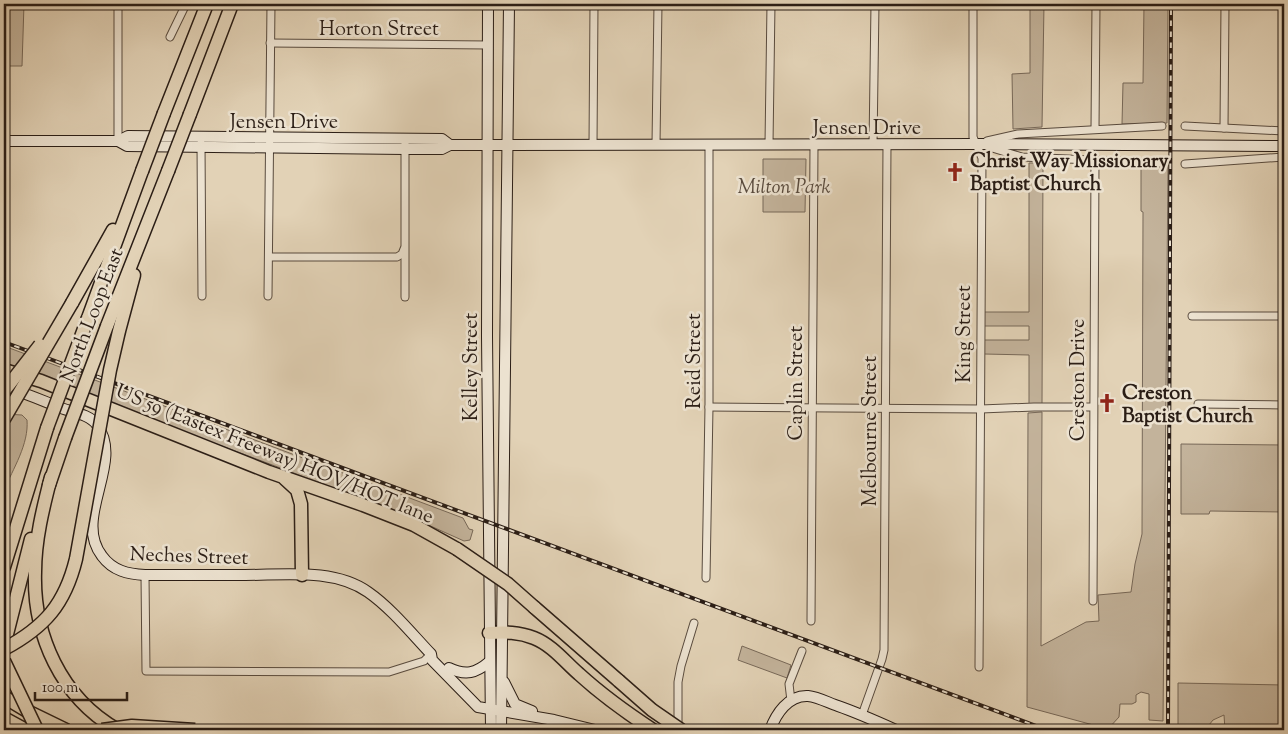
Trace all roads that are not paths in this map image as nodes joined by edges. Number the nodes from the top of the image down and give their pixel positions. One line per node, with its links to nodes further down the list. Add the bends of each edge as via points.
1 (118, 4): 24 (street)
2 (186, 4): 15 (street)
3 (207, 4): 44 (highway, North Loop East, bridge)
4 (232, 4): 43 (highway, North Loop East, bridge)
5 (271, 4): 16 (street)
6 (488, 4): 17 (main road, Kelley Street)
7 (509, 4): 34 (main road, Kelley Street)
8 (594, 4): 35 (street)
9 (658, 4): 28 (street)
10 (771, 4): 30 (street)
11 (875, 4): 37 (street)
12 (973, 4): 32 (street, King Street, via 973,137)
13 (1096, 4): 21 (street)
14 (1225, 4): 20 (street)
15 (170, 37)
16 (270, 43): 17 (street, Horton Street); 26 (street)
17 (488, 44): 33 (main road, Kelley Street)
18 (1162, 126): 21 (street)
19 (1185, 126): 20 (street)
20 (1224, 128): 22 (street)
21 (1095, 129): 32 (street, via 1018,134)
22 (1284, 131)
23 (4, 141): 24 (main road, Jensen Drive)
24 (118, 141): 25 (main road, Jensen Drive, via 127,146)
25 (201, 142): 26 (main road, Jensen Drive); 47 (street)
26 (269, 143): 27 (main road, Jensen Drive); 46 (street)
27 (405, 144): 33 (main road, Jensen Drive, via 442,149 450,145); 45 (street)
28 (656, 144): 29 (main road, Jensen Drive); 35 (main road, Jensen Drive)
29 (710, 144): 30 (main road, Jensen Drive); 57 (street, Reid Street)
30 (769, 144): 36 (main road, Jensen Drive)
31 (887, 144): 32 (main road, Jensen Drive); 37 (main road, Jensen Drive); 60 (street, Melbourne Street)
32 (977, 144): 38 (main road, Jensen Drive); 40 (street, via 1022,157); 61 (street, King Street, via 982,158)
33 (488, 145): 34 (main road, Jensen Drive); 73 (main road, Kelley Street)
34 (508, 145): 35 (main road, Jensen Drive); 72 (main road, Kelley Street)
35 (593, 145)
36 (814, 145): 37 (main road, Jensen Drive); 59 (street, Caplin Street)
37 (874, 145)
38 (1284, 146)
39 (1284, 157): 42 (street)
40 (1095, 160): 41 (street); 58 (street, Creston Drive)
41 (1159, 163)
42 (1185, 164)
43 (167, 174): 64 (highway, North Loop East, bridge); 74 (highway, bridge, via 140,253 119,331 69,582 59,604 42,624 25,638)
44 (136, 186): 50 (highway); 65 (highway, North Loop East, bridge, via 47,428)
45 (405, 247): 46 (street, via 397,257); 49 (street)
46 (269, 257): 48 (street)
47 (202, 296)
48 (268, 296)
49 (405, 297)
50 (72, 303): 54 (highway, bridge); 62 (highway, bridge)
51 (1192, 316): 52 (street)
52 (1284, 316)
53 (4, 370): 63 (highway, US 59 (Eastex Freeway) HOV/HOT lane, via 41,381)
54 (4, 390): 66 (main road, Neches Street, via 38,397 96,423 105,438 103,470 92,526 95,546 116,570)
55 (1198, 404): 56 (street)
56 (1284, 404)
57 (709, 407): 59 (street); 68 (street, Reid Street)
58 (1094, 407): 61 (street); 69 (street, Creston Drive)
59 (812, 408): 60 (street); 70 (street, Caplin Street)
60 (885, 408): 61 (street); 85 (street, Melbourne Street, via 884,650)
61 (981, 409): 79 (street, King Street)
62 (4, 419)
63 (281, 476): 67 (highway, via 297,490 300,499); 99 (highway, US 59 (Eastex Freeway) HOV/HOT lane, bridge, via 405,522 457,548 508,584)
64 (51, 477): 74 (highway, North Loop East, via 26,556); 93 (highway, via 35,559 36,601 41,629 53,661 68,686 88,709)
65 (4, 567)
66 (145, 575): 67 (main road, Neches Street); 76 (street, via 146,671 390,672 424,661)
67 (302, 575): 76 (main road, Neches Street, via 335,578 368,592)
68 (706, 578)
69 (1093, 600)
70 (811, 621)
71 (694, 623): 99 (street, via 680,666)
72 (502, 632): 73 (highway); 81 (main road, Kelley Street); 98 (highway, via 535,638 548,646 603,694)
73 (489, 633): 78 (main road, Kelley Street)
74 (4, 647)
75 (802, 652): 83 (street, via 789,684)
76 (431, 654): 80 (main road, Neches Street); 84 (main road, Neches Street, via 432,660 478,707)
77 (4, 661): 90 (highway, bridge)
78 (490, 662): 80 (main road, via 470,673); 84 (main road, Kelley Street)
79 (979, 667)
80 (449, 668): 84 (main road, Neches Street, via 481,702)
81 (502, 679): 84 (main road, Kelley Street); 87 (main road, via 516,704)
82 (4, 698): 91 (highway)
83 (791, 701): 85 (main road, via 808,696); 88 (main road, via 778,714)
84 (497, 710): 87 (main road); 95 (main road, Kelley Street); 96 (main road, Kelley Street)
85 (862, 715): 101 (main road)
86 (4, 718): 89 (highway)
87 (554, 720): 97 (main road)
88 (777, 725): 100 (main road)
89 (26, 730)
90 (37, 730)
91 (66, 730)
92 (102, 730): 94 (highway, bridge, via 132,726)
93 (118, 730)
94 (196, 730)
95 (491, 730)
96 (501, 730)
97 (595, 730)
98 (653, 730)
99 (679, 730)
100 (770, 730)
101 (896, 730)

